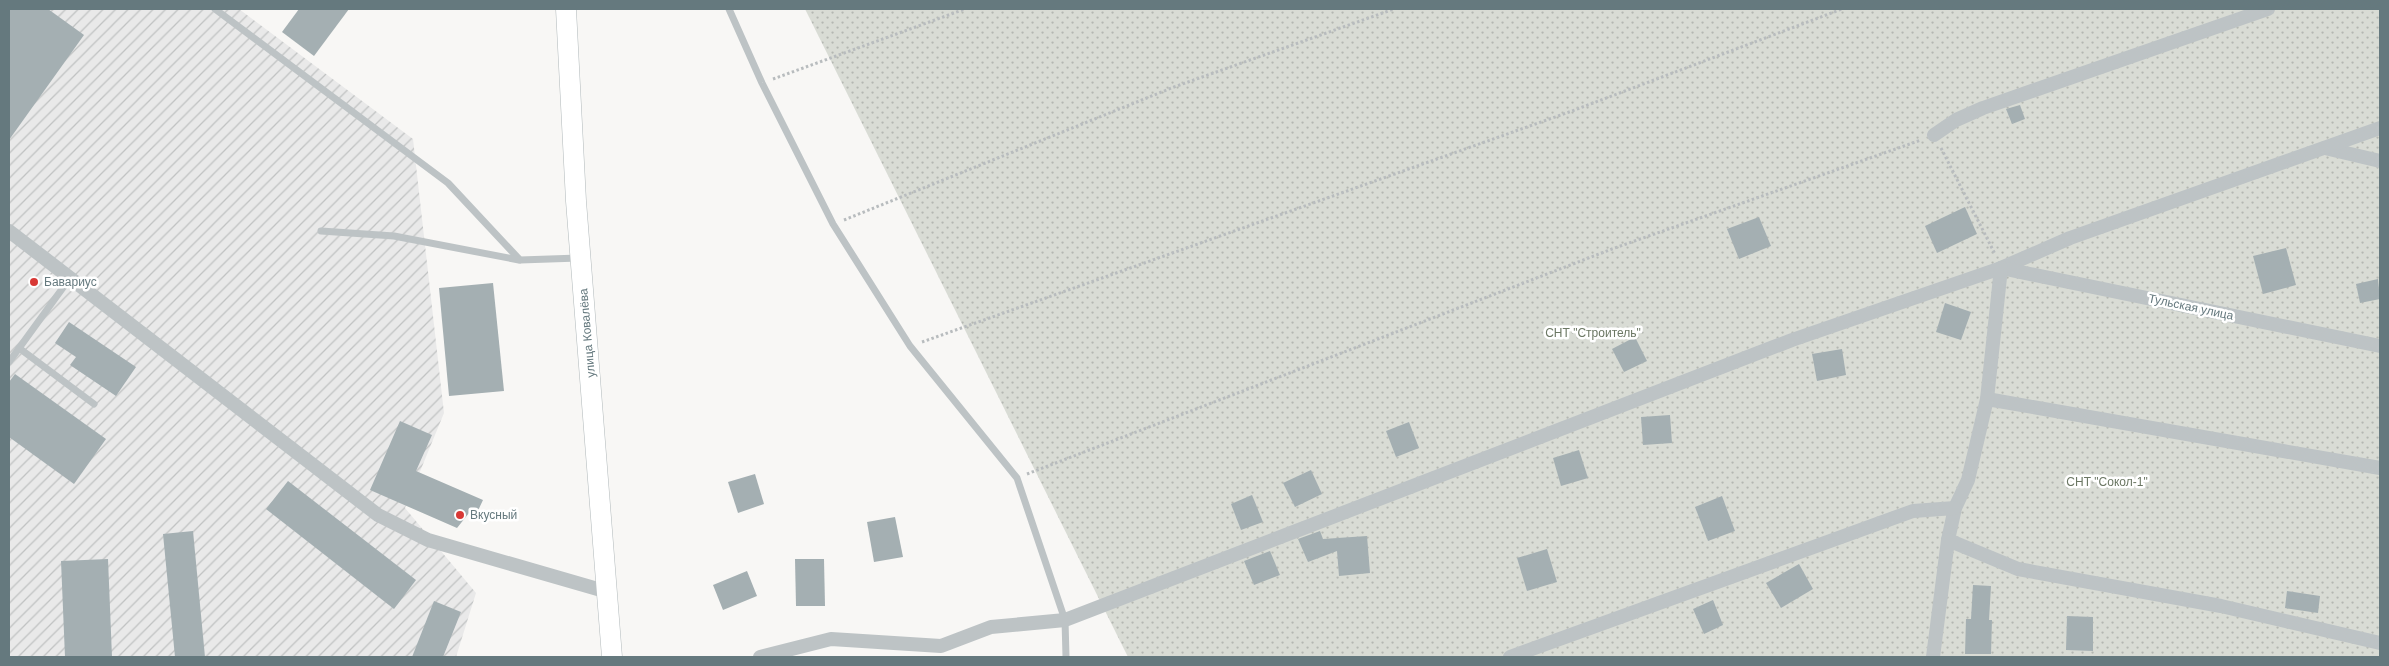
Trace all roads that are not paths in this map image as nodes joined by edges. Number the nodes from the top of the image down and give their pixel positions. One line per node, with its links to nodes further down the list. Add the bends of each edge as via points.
1 (215, 9): 12 (lane, via 448,183)
2 (566, 9): 11 (street, улица Ковалёва)
3 (729, 9): 24 (lane, via 762,83 833,224 910,346 1017,478)
4 (2268, 9): 6 (street, via 1982,108)
5 (2380, 128): 7 (street)
6 (1934, 135)
7 (2325, 148): 8 (street); 13 (street, via 2070,238)
8 (2380, 162)
9 (9, 231): 14 (street)
10 (321, 231): 12 (lane, via 394,236)
11 (580, 258): 12 (lane); 23 (street, улица Ковалёва)
12 (520, 260)
13 (2001, 268): 15 (street, Тульская улица); 18 (street); 24 (street, via 1792,340)
14 (70, 278): 16 (lane); 23 (street, via 378,515 428,540)
15 (2380, 346)
16 (19, 348): 17 (lane); 19 (lane)
17 (9, 362)
18 (1987, 399): 20 (street); 21 (street, via 1968,480)
19 (94, 404)
20 (2380, 468)
21 (1955, 508): 22 (street); 29 (street, via 1913,511)
22 (1948, 540): 25 (street, via 2018,569 2221,606); 30 (street)
23 (608, 592): 26 (street, улица Ковалёва)
24 (1065, 620): 27 (street, via 991,627 941,646 831,639); 28 (lane)
25 (2380, 643)
26 (612, 657)
27 (760, 657)
28 (1066, 657)
29 (1510, 657)
30 (1933, 657)

